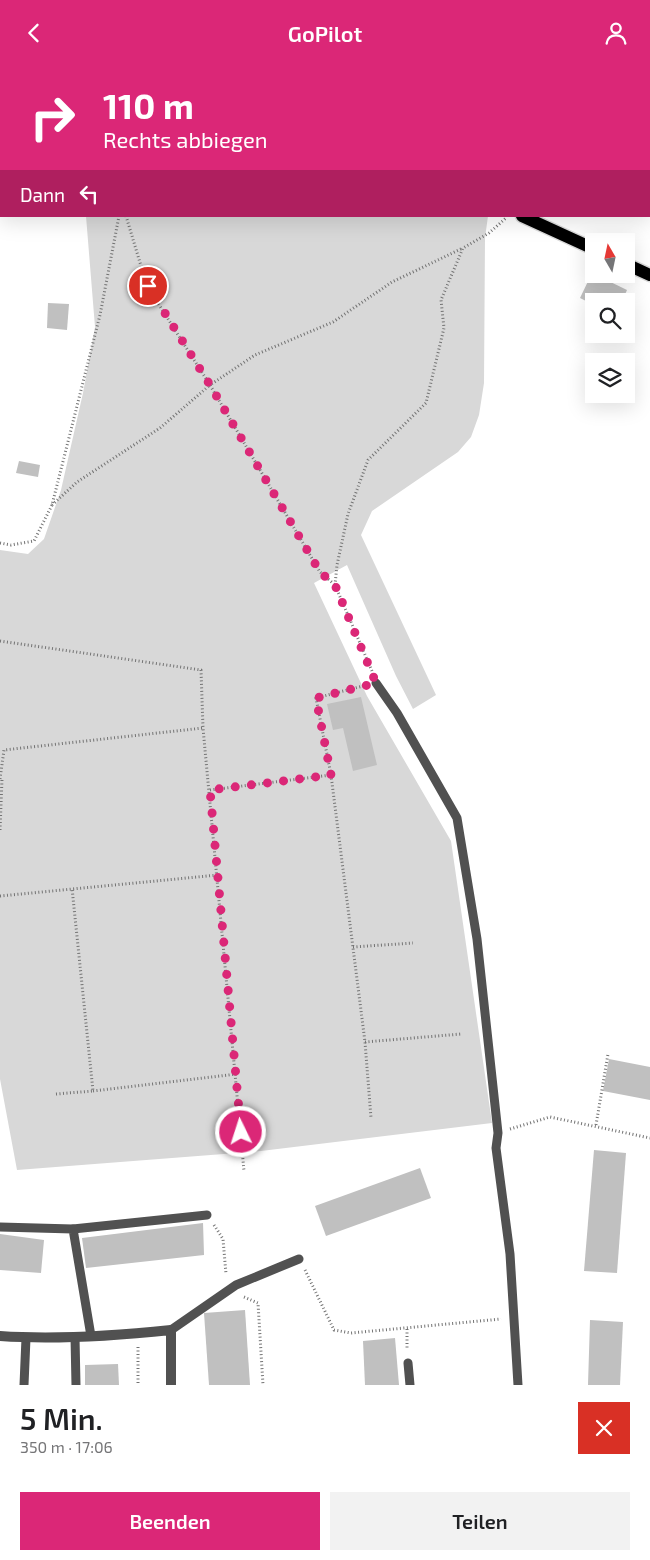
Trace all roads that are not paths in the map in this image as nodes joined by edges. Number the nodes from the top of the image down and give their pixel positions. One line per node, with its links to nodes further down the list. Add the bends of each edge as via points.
1 (524, 217): 2 (main road)
2 (585, 245)
3 (635, 268): 4 (main road)
4 (650, 275)
5 (376, 683): 20 (lane, via 397,713 457,818 477,939 498,1133 496,1149 510,1254)
6 (207, 1215): 8 (lane)
7 (0, 1227): 8 (lane)
8 (73, 1229): 12 (lane)
9 (299, 1259): 10 (lane, via 228,1290)
10 (170, 1330): 12 (street); 18 (street)
11 (0, 1336): 14 (street)
12 (90, 1336): 13 (street)
13 (75, 1337): 14 (street); 17 (lane)
14 (26, 1338): 16 (lane)
15 (408, 1363): 19 (lane)
16 (24, 1385)
17 (76, 1385)
18 (171, 1385)
19 (410, 1385)
20 (518, 1385)

